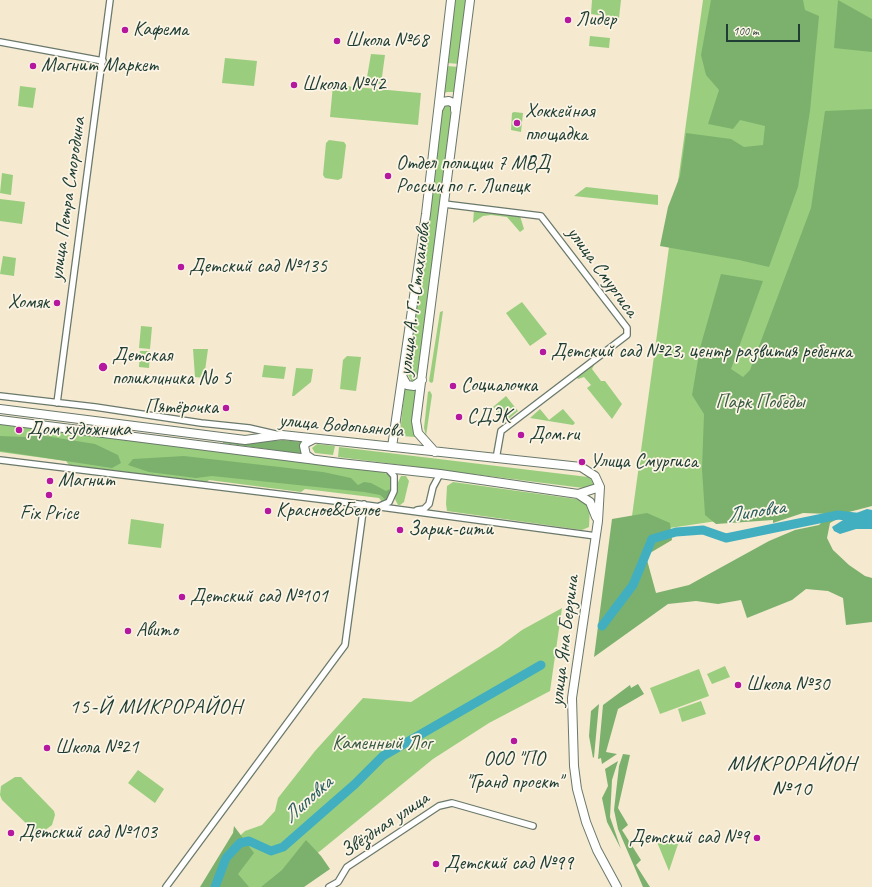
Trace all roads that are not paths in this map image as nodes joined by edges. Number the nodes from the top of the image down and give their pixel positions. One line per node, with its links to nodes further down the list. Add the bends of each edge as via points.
1 (110, 0): 5 (street, улица Петра Смородина)
2 (451, 0): 6 (main road, улица А. Г. Стаханова)
3 (470, 0): 7 (main road, улица А. Г. Стаханова)
4 (0, 42): 5 (street)
5 (103, 62): 12 (street, улица Петра Смородина)
6 (438, 110): 7 (main road, via 442,102 449,100 455,104); 9 (main road, улица А. Г. Стаханова)
7 (455, 113): 8 (main road, улица А. Г. Стаханова)
8 (444, 204): 10 (main road, улица А. Г. Стаханова); 19 (street, улица Смургиса, via 541,216 627,328 626,335 501,431)
9 (403, 378): 10 (main road, via 407,385 414,386); 17 (main road, улица А. Г. Стаханова)
10 (422, 380): 18 (main road, улица А. Г. Стаханова, via 416,421 418,433)
11 (0, 396): 12 (street)
12 (58, 403): 15 (street, via 249,428)
13 (0, 409): 15 (main road, улица Водопьянова, via 244,440)
14 (0, 420): 21 (main road, улица Водопьянова)
15 (282, 435): 16 (main road, улица Водопьянова)
16 (314, 439): 17 (main road, улица Водопьянова); 21 (main road, via 304,446 306,455)
17 (392, 447): 18 (main road, улица Водопьянова)
18 (435, 452): 19 (main road, улица Водопьянова)
19 (496, 459): 24 (main road, улица Водопьянова, via 581,467 595,476)
20 (0, 460): 26 (street)
21 (313, 460): 22 (main road, улица Водопьянова)
22 (387, 468): 23 (main road, улица Водопьянова); 27 (street, via 394,476 394,491 389,502)
23 (440, 474): 25 (main road, улица Водопьянова); 28 (street, via 435,480 429,504 424,509)
24 (600, 487): 25 (main road, улица Водопьянова); 29 (main road, улица Яна Берзина)
25 (578, 494): 29 (main road, via 590,502)
26 (364, 504): 27 (street); 32 (street, via 345,645)
27 (379, 506): 28 (street)
28 (413, 511): 30 (street)
29 (598, 521): 30 (main road, улица Яна Берзина)
30 (596, 536): 34 (main road, улица Яна Берзина, via 572,698 574,766 576,789 586,822)
31 (533, 826): 33 (street, Звёздная улица, via 452,802 439,806 347,867 338,882)
32 (166, 887)
33 (329, 887)
34 (616, 887)

